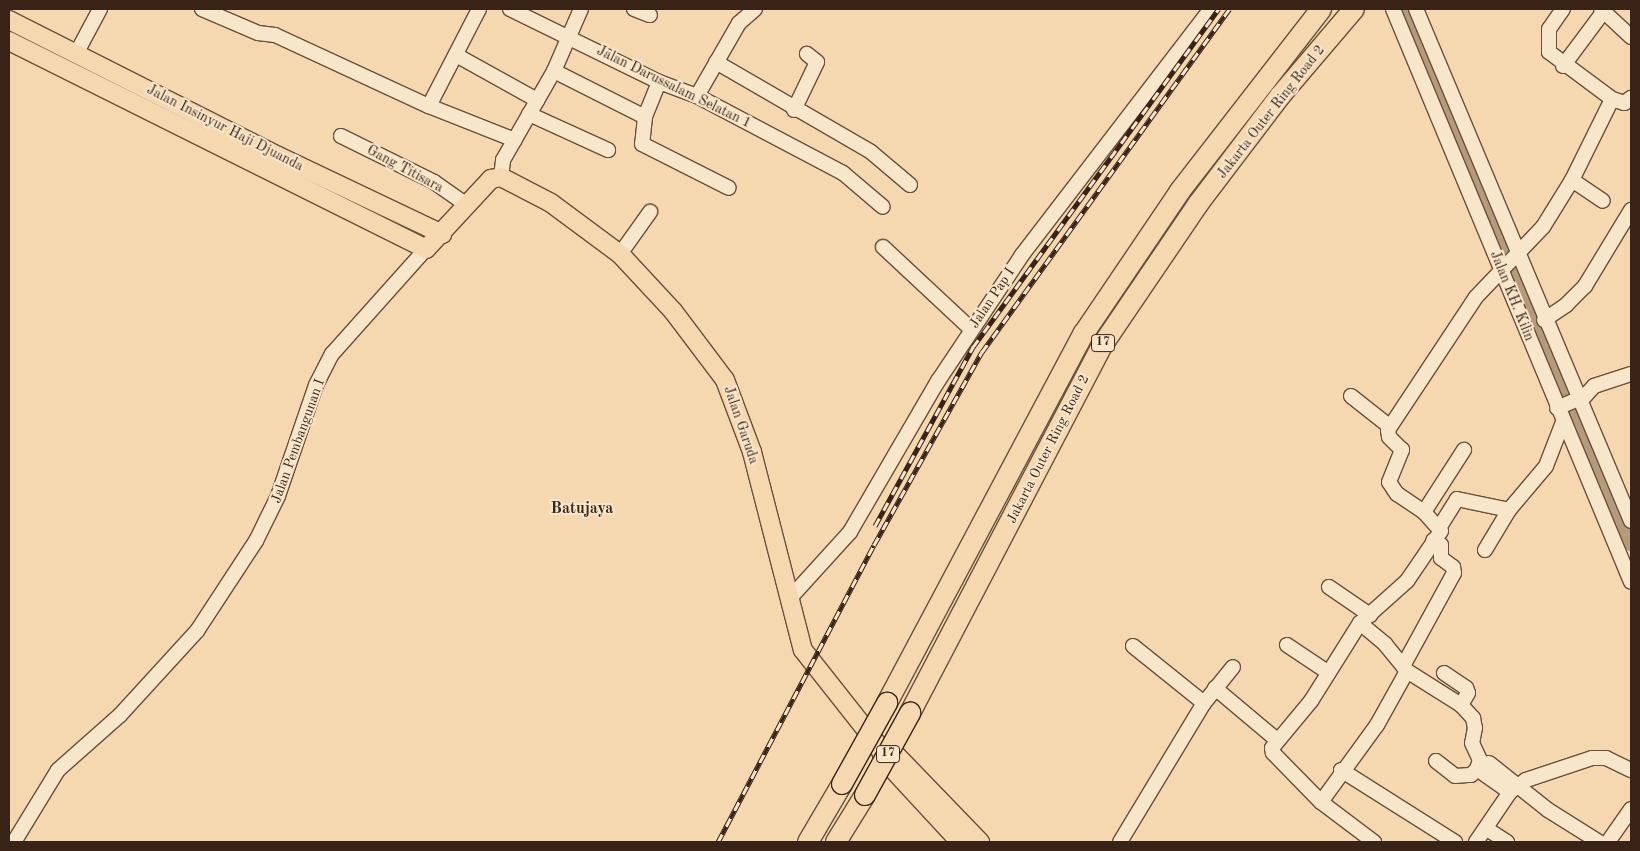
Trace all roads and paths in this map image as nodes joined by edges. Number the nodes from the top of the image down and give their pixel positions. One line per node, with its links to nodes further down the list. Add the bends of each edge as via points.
1 (100, 9): 20 (street)
2 (202, 9): 31 (street, via 258,32 275,35)
3 (479, 9): 22 (street)
4 (510, 9): 17 (street, Jalan Darussalam Selatan 1)
5 (581, 9): 17 (street)
6 (634, 9): 15 (street)
7 (755, 9): 23 (street, via 739,22)
8 (1211, 9): 53 (street, Jalan Pap I, via 1022,255)
9 (1321, 9): 89 (highway, Jakarta Outer Ring Road 2 / 17, bridge, via 1180,191 1084,333 887,703)
10 (1354, 9): 90 (highway, Jakarta Outer Ring Road 2 / 17, bridge, via 1280,96 1198,204 1103,344 910,714)
11 (1393, 9): 51 (street, Jalan KH. Kilin)
12 (1416, 9): 51 (street, Jalan KH. Kilin)
13 (1563, 9): 24 (street, via 1547,37 1549,52)
14 (1602, 10): 18 (street); 24 (street)
15 (650, 15)
16 (9, 20): 20 (main road, Jalan Insinyur Haji Djuanda)
17 (570, 36): 25 (street); 26 (street, Jalan Darussalam Selatan 1)
18 (1631, 37)
19 (9, 41): 49 (main road, Jalan Insinyur Haji Djuanda)
20 (76, 54): 47 (main road, Jalan Insinyur Haji Djuanda)
21 (807, 54): 32 (street, via 817,62)
22 (456, 55): 30 (street); 31 (street)
23 (716, 62): 27 (street); 32 (street)
24 (1563, 66): 29 (street)
25 (554, 72): 30 (street); 34 (street)
26 (659, 82): 27 (street, Jalan Darussalam Selatan 1); 34 (street)
27 (697, 96): 44 (street, Jalan Darussalam Selatan 1, via 842,173)
28 (1631, 98): 29 (street, via 1624,103)
29 (1612, 99): 39 (street)
30 (537, 100): 33 (street)
31 (429, 106): 36 (street)
32 (794, 110): 40 (street, via 871,152)
33 (529, 114): 36 (street); 37 (street)
34 (644, 117): 41 (street, via 642,144)
35 (341, 136): 43 (street, Gang Titisara, via 434,182)
36 (515, 140): 38 (street, via 503,160)
37 (608, 150)
38 (501, 177): 43 (main road, Jalan Pembangunan I, via 491,179); 50 (main road, Jalan Garuda, via 551,203)
39 (1572, 180): 42 (street); 51 (street, via 1543,226)
40 (910, 185)
41 (729, 188)
42 (1603, 201)
43 (467, 205): 47 (main road, Jalan Pembangunan I)
44 (883, 207)
45 (1631, 210): 52 (street, via 1585,286)
46 (650, 212): 50 (street)
47 (442, 234): 49 (main road, Jalan Pembangunan I)
48 (883, 246): 53 (street)
49 (426, 249): 88 (street, Jalan Pembangunan I, via 332,354 316,386 278,496 256,541 197,631 120,715 58,770)
50 (620, 254): 67 (main road, Jalan Garuda, via 673,311 725,380 752,452)
51 (1511, 262): 52 (street, Jalan KH. Kilin); 56 (street, Jalan KH. Kilin); 58 (street, via 1476,297)
52 (1544, 320): 56 (street, Jalan KH. Kilin)
53 (971, 329): 67 (street, Jalan Pap I, via 850,532)
54 (1631, 374): 56 (street, via 1594,386)
55 (1351, 396): 58 (street)
56 (1568, 403): 57 (street, Jalan KH. Kilin); 62 (street, Jalan KH. Kilin)
57 (1563, 422): 60 (street, via 1546,466); 65 (street, Jalan KH. Kilin)
58 (1389, 426): 61 (street, via 1389,437 1402,450 1389,482 1397,494)
59 (1464, 450): 61 (street)
60 (1509, 510): 63 (street, via 1457,499); 64 (street)
61 (1424, 512): 63 (street)
62 (1631, 521)
63 (1436, 534): 68 (street, via 1408,581); 72 (street, via 1441,545 1441,558 1453,567 1454,573)
64 (1485, 550)
65 (1631, 582)
66 (1329, 587): 68 (street)
67 (790, 598): 86 (main road, Jalan Garuda, via 803,650 878,745 894,753)
68 (1365, 619): 72 (street); 73 (street)
69 (1287, 645): 73 (street)
70 (1132, 646): 76 (street)
71 (1233, 667): 75 (street)
72 (1405, 669): 77 (street); 81 (street, via 1377,725)
73 (1329, 672): 78 (street, via 1311,701)
74 (1444, 673): 77 (street, via 1466,688 1468,693)
75 (1215, 688): 76 (street); 78 (street)
76 (1204, 703): 93 (street)
77 (1461, 706): 80 (street, via 1473,718 1472,743)
78 (1277, 740): 84 (street, via 1273,753)
79 (1436, 761): 80 (street, via 1455,776 1471,775)
80 (1483, 766): 83 (street)
81 (1341, 770): 84 (street); 95 (street)
82 (1631, 770): 83 (street, via 1606,758 1592,758)
83 (1513, 788): 87 (street); 98 (street)
84 (1321, 802): 94 (street)
85 (1631, 810): 99 (street)
86 (950, 822): 91 (main road, Jalan Garuda); 92 (main road, Jalan Garuda)
87 (1487, 829): 96 (street); 97 (street)
88 (14, 842)
89 (808, 842)
90 (836, 842)
91 (960, 842)
92 (980, 842)
93 (1120, 842)
94 (1374, 842)
95 (1455, 842)
96 (1476, 842)
97 (1507, 842)
98 (1599, 842)
99 (1608, 842)

